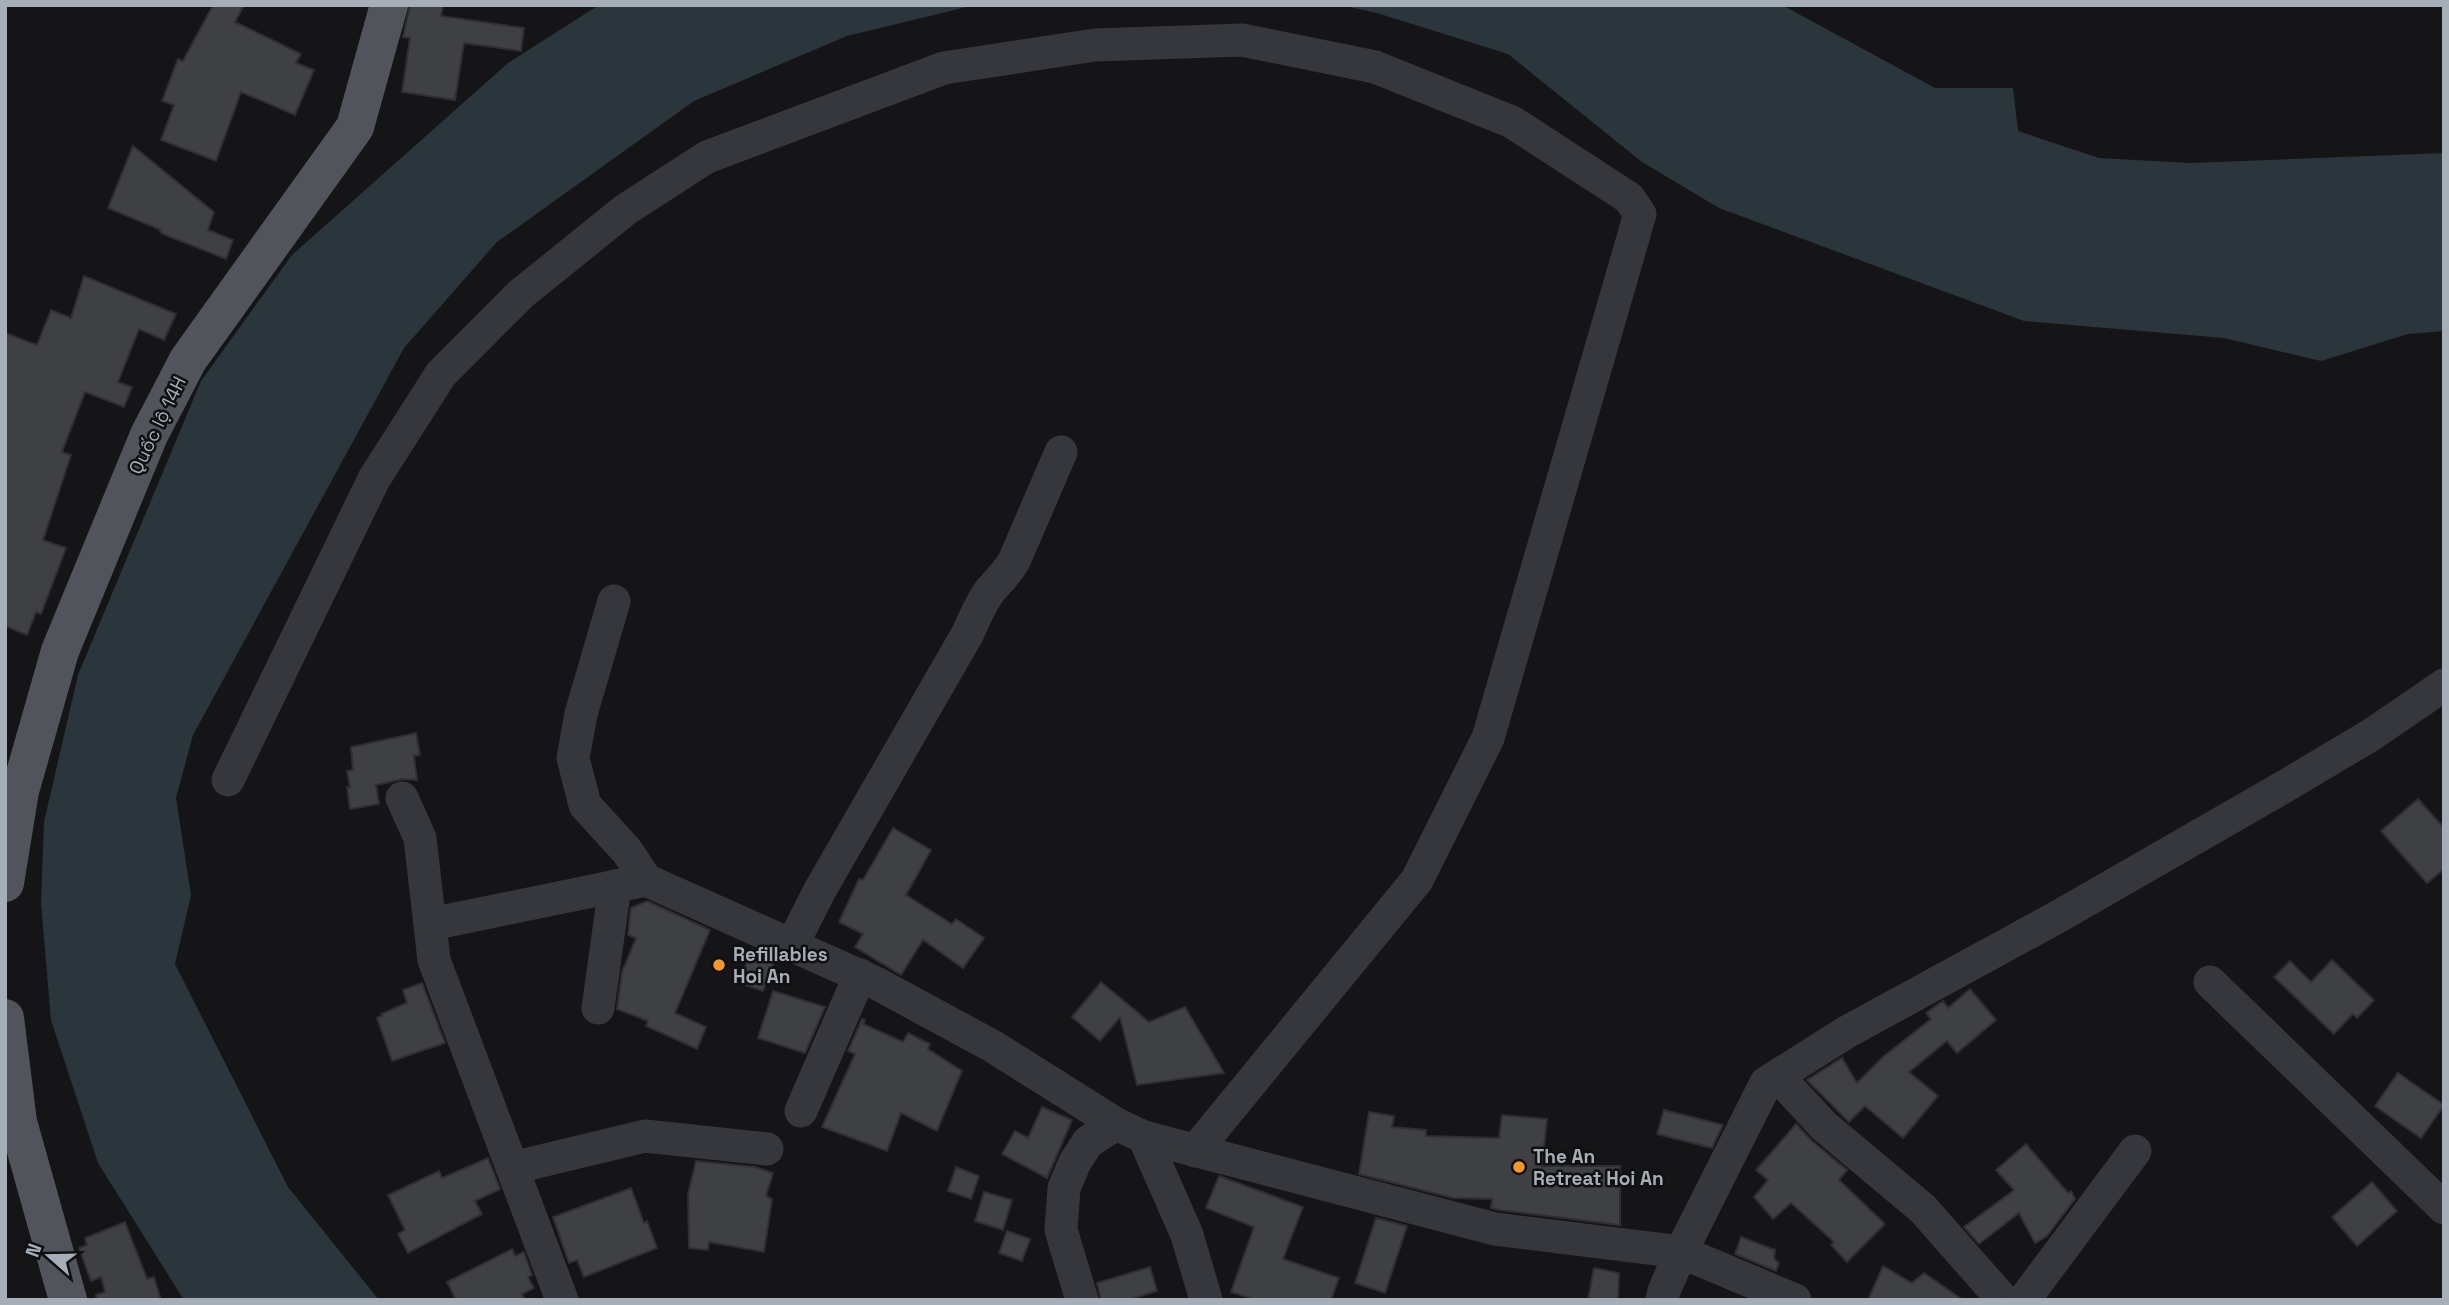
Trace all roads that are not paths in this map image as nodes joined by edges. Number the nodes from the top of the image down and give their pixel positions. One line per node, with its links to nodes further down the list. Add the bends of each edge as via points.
1 (389, 5): 7 (main road, Quốc lộ 14H, via 355,127 188,360 149,435 60,651 20,791)
2 (1061, 452): 10 (street, via 1010,567 979,608)
3 (614, 601): 8 (street, via 573,758 585,805 627,851)
4 (2444, 685): 15 (street, via 2323,764 1845,1033)
5 (228, 780): 19 (street, via 374,479 441,374 521,294 625,210 707,157 944,68 1095,45 1242,40 1375,67 1512,121 1629,198 1640,214 1488,738 1417,880)
6 (402, 798): 9 (street, via 420,838)
7 (5, 883)
8 (631, 883): 9 (street); 10 (street); 13 (street)
9 (431, 923): 21 (street, via 433,960)
10 (792, 946): 11 (street)
11 (860, 975): 16 (street); 17 (street, via 994,1047)
12 (2210, 982): 22 (street)
13 (598, 1008)
14 (5, 1018): 24 (main road, via 18,1122)
15 (1772, 1081): 23 (street, via 1762,1088); 30 (street, via 1784,1083 1824,1125 1923,1209)
16 (801, 1111)
17 (1130, 1130): 19 (street); 26 (street, via 1088,1142 1064,1188 1061,1230); 27 (street, via 1187,1235)
18 (766, 1149): 21 (street, via 645,1136)
19 (1195, 1151): 23 (street, via 1494,1229)
20 (2135, 1151): 31 (street)
21 (512, 1168): 25 (street)
22 (2444, 1208)
23 (1681, 1252): 28 (street); 29 (street)
24 (68, 1300)
25 (562, 1300)
26 (1082, 1300)
27 (1206, 1300)
28 (1662, 1300)
29 (1795, 1300)
30 (2003, 1300)
31 (2024, 1300)

